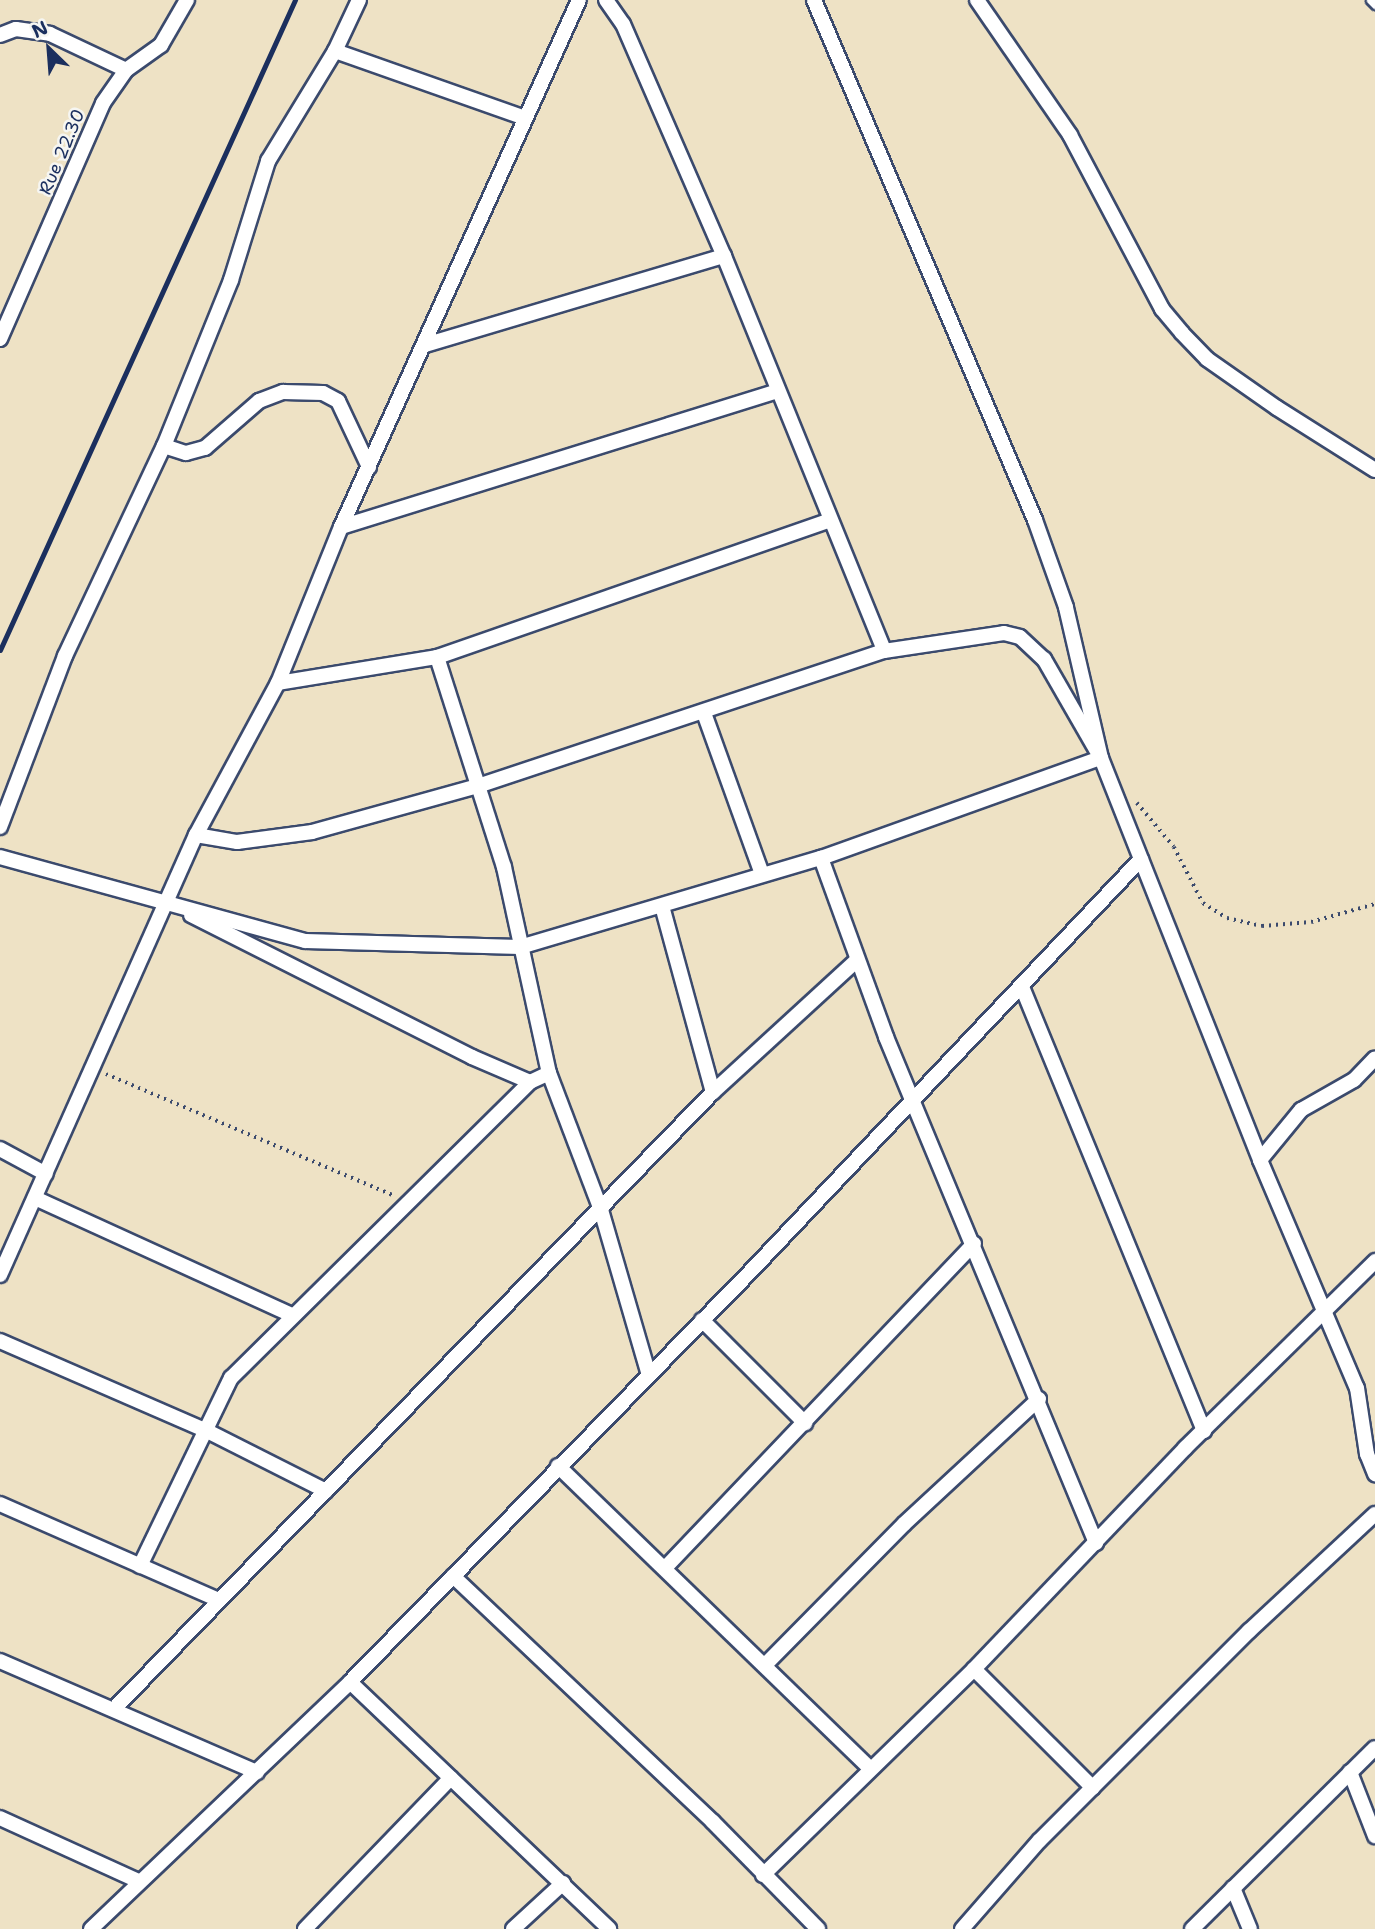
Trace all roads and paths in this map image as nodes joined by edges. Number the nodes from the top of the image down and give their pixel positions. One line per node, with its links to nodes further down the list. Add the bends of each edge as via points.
1 (187, 0): 11 (street, Rue 22.30, via 161,45)
2 (359, 0): 10 (street)
3 (579, 0): 12 (street)
4 (606, 0): 13 (street, via 623,24)
5 (814, 0): 26 (street, via 1035,520 1066,607)
6 (977, 0): 19 (street, via 1070,135 1162,309 1182,333 1207,359)
7 (1370, 0): 8 (lane)
8 (1375, 5)
9 (0, 35): 11 (street, via 16,29 50,34)
10 (335, 51): 12 (street); 17 (street, via 268,161 231,280)
11 (126, 70): 14 (street, Rue 22.30, via 103,103)
12 (525, 118): 15 (street)
13 (724, 256): 15 (street); 16 (street)
14 (0, 339)
15 (425, 345): 18 (street)
16 (777, 391): 20 (street); 21 (street)
17 (164, 446): 18 (street, via 186,453 205,448 259,401 283,392 323,393 338,401); 29 (street, via 65,656)
18 (369, 467): 21 (street)
19 (1375, 470)
20 (828, 521): 22 (street); 23 (street)
21 (341, 527): 24 (street)
22 (884, 651): 25 (street); 26 (street, via 1004,633 1020,637 1044,659)
23 (437, 657): 24 (street); 27 (street)
24 (278, 682): 30 (street)
25 (704, 713): 27 (street); 34 (street)
26 (1101, 758): 32 (street); 33 (street)
27 (478, 786): 30 (street, via 312,832 237,842); 38 (street, via 505,867)
28 (1133, 798): 36 (path, via 1174,847 1203,903 1227,918 1262,926 1311,922)
29 (0, 827)
30 (196, 835): 35 (street)
31 (0, 857): 35 (street)
32 (821, 858): 34 (street); 39 (street)
33 (1140, 859): 40 (street); 48 (street)
34 (762, 874): 37 (street)
35 (165, 901): 38 (street, via 305,941); 42 (street); 44 (street)
36 (1375, 904)
37 (662, 905): 38 (street); 45 (street)
38 (520, 947): 43 (street)
39 (857, 960): 45 (street); 46 (street)
40 (1022, 987): 46 (street); 64 (street)
41 (1375, 1058): 48 (street, via 1354,1080 1301,1110)
42 (94, 1069): 49 (street); 51 (path)
43 (549, 1073): 44 (street); 52 (street)
44 (530, 1082): 51 (street)
45 (713, 1091): 52 (street)
46 (913, 1102): 53 (street); 58 (street)
47 (0, 1149): 49 (street)
48 (1260, 1160): 56 (street)
49 (46, 1174): 50 (street)
50 (35, 1198): 55 (street); 57 (street)
51 (409, 1202): 57 (street)
52 (601, 1209): 60 (street); 67 (street)
53 (974, 1243): 61 (street); 62 (street)
54 (1375, 1261): 56 (street)
55 (0, 1275)
56 (1326, 1313): 64 (street); 66 (street, via 1357,1388 1367,1454)
57 (292, 1315): 63 (street, via 231,1378)
58 (702, 1320): 60 (street); 62 (street)
59 (0, 1341): 63 (street)
60 (648, 1372): 65 (street)
61 (1039, 1399): 70 (street); 76 (street, via 914,1515)
62 (805, 1423): 72 (street)
63 (207, 1431): 67 (street); 71 (street)
64 (1203, 1431): 70 (street)
65 (558, 1466): 72 (street); 73 (street)
66 (1375, 1474)
67 (326, 1491): 74 (street)
68 (0, 1504): 71 (street)
69 (1375, 1514): 85 (street, via 1249,1631)
70 (1096, 1543): 77 (street)
71 (140, 1566): 74 (street)
72 (665, 1568): 76 (street)
73 (453, 1576): 78 (street); 88 (street)
74 (219, 1600): 79 (street)
75 (0, 1661): 79 (street)
76 (766, 1664): 81 (street)
77 (974, 1669): 81 (street); 85 (street)
78 (350, 1682): 82 (street); 84 (street)
79 (114, 1709): 82 (street)
80 (1375, 1748): 83 (street)
81 (869, 1766): 88 (street)
82 (257, 1772): 89 (street)
83 (1350, 1772): 87 (street); 91 (street)
84 (451, 1778): 90 (street); 93 (street)
85 (1093, 1788): 97 (street)
86 (0, 1818): 89 (street)
87 (1375, 1836)
88 (763, 1875): 96 (street)
89 (138, 1881): 92 (street)
90 (563, 1884): 94 (street); 95 (street)
91 (1233, 1888): 98 (street); 99 (street)
92 (91, 1929)
93 (305, 1929)
94 (513, 1929)
95 (609, 1929)
96 (818, 1929)
97 (962, 1929)
98 (1192, 1929)
99 (1250, 1929)

